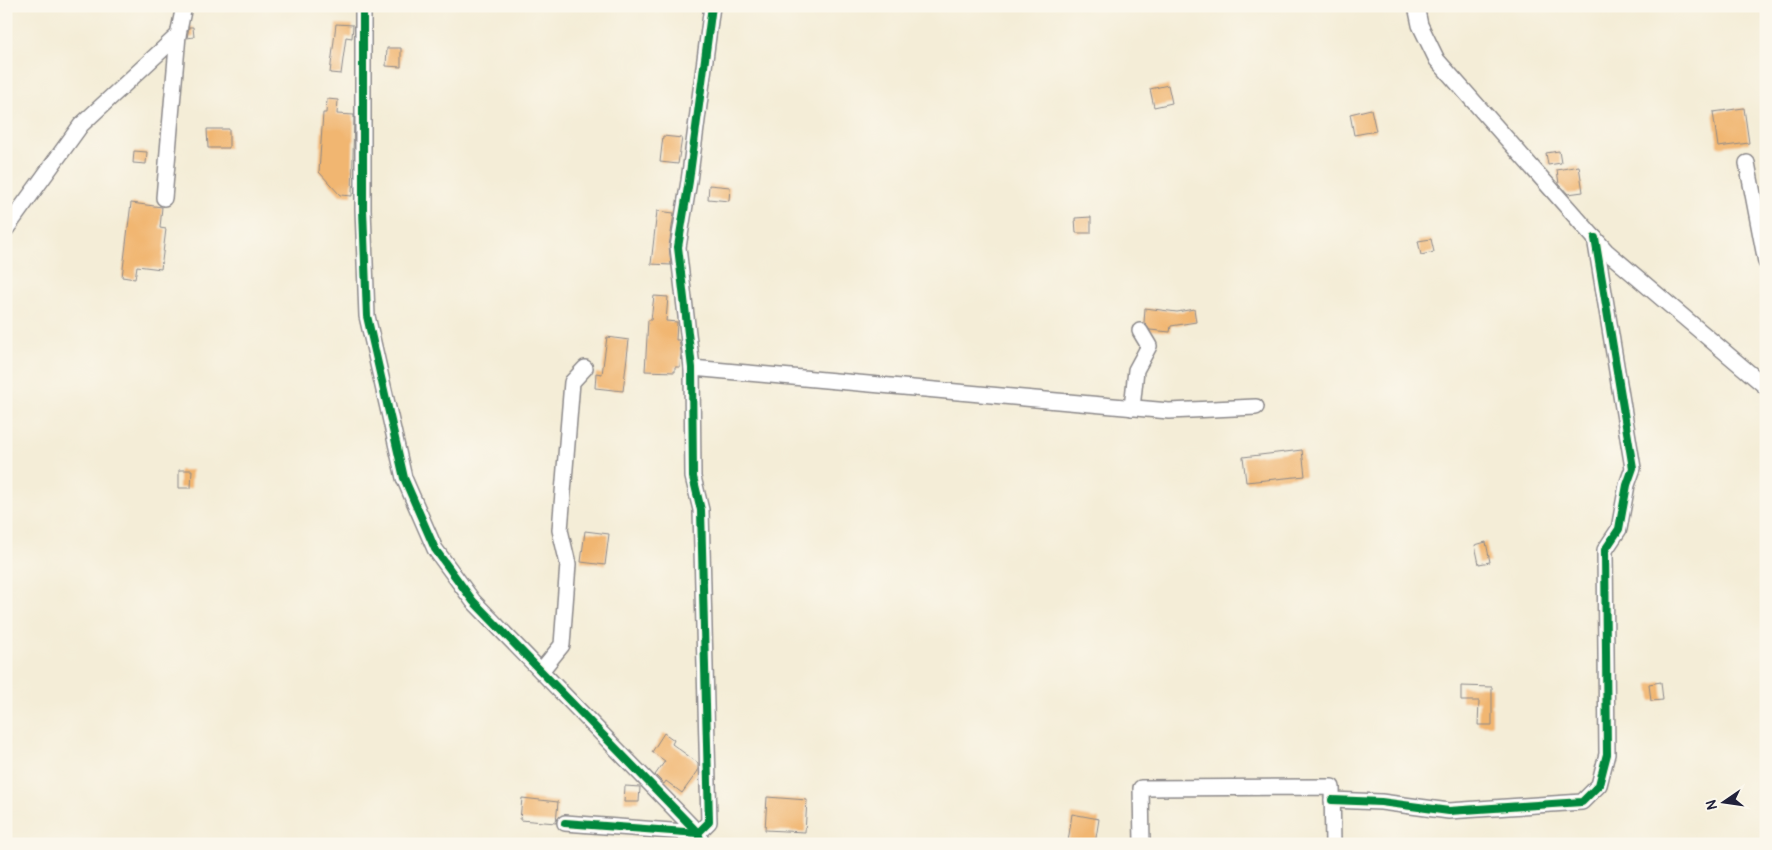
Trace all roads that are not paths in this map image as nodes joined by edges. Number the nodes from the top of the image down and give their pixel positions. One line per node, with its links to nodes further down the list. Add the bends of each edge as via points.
1 (184, 6): 5 (street)
2 (363, 6): 17 (street, via 362,209 367,316 404,478 435,549 473,601)
3 (712, 6): 13 (street, via 678,247)
4 (1416, 6): 9 (street, via 1420,25 1437,60)
5 (178, 35): 7 (street); 8 (street, via 82,125)
6 (1747, 163): 10 (street)
7 (164, 198)
8 (6, 229)
9 (1595, 238): 14 (street, via 1606,251); 18 (street, via 1633,468 1619,529 1605,550 1607,754 1599,785 1582,802 1449,811 1381,802)
10 (1766, 262)
11 (1140, 331): 16 (street, via 1149,346 1136,370)
12 (586, 368): 17 (street, via 572,382 560,520 568,564 562,646)
13 (692, 368): 16 (street); 20 (street, via 693,477 701,510 709,822)
14 (1766, 387)
15 (1256, 406): 16 (street, via 1169,411)
16 (1132, 408)
17 (541, 671): 20 (street)
18 (1332, 800): 21 (street, via 1332,787 1141,788); 22 (street)
19 (565, 823): 20 (street)
20 (700, 839)
21 (1142, 844)
22 (1333, 844)

